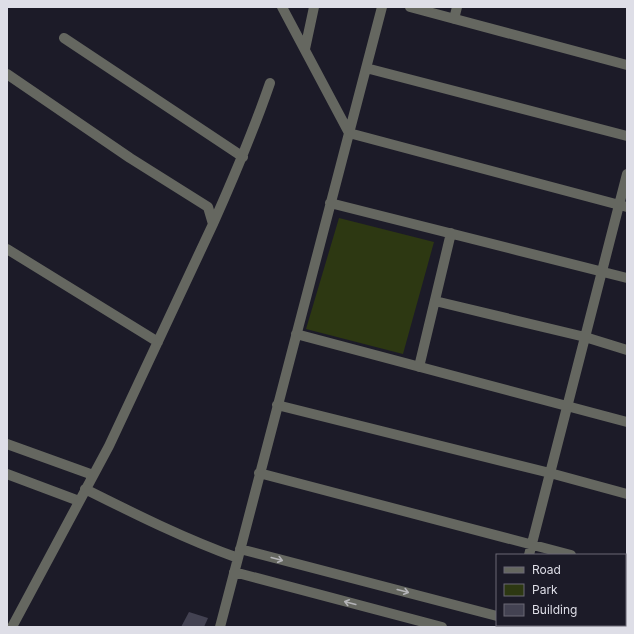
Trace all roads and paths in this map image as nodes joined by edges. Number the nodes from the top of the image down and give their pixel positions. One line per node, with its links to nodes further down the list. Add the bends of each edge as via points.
1 (282, 7): 8 (street)
2 (314, 7): 8 (street)
3 (382, 7): 10 (street)
4 (410, 7): 6 (street)
5 (457, 7): 6 (street)
6 (454, 19): 9 (street)
7 (64, 38): 15 (street)
8 (305, 49): 13 (street)
9 (627, 65)
10 (366, 68): 13 (street); 14 (street)
11 (7, 74): 19 (street, via 130,158 208,206)
12 (270, 83): 15 (street)
13 (349, 133): 17 (street); 18 (street)
14 (627, 136)
15 (243, 157): 19 (street)
16 (627, 174): 18 (street)
17 (330, 203): 20 (street); 25 (street)
18 (623, 205): 22 (street)
19 (213, 224): 27 (street)
20 (451, 233): 22 (street); 24 (street)
21 (7, 249): 27 (street)
22 (602, 271): 23 (street); 26 (street)
23 (627, 278)
24 (435, 301): 26 (street); 29 (street)
25 (296, 334): 29 (street); 30 (street)
26 (585, 337): 28 (street); 31 (street)
27 (158, 342): 37 (street)
28 (627, 350)
29 (420, 367): 31 (street)
30 (277, 405): 34 (street); 35 (street)
31 (567, 406): 32 (street); 35 (street)
32 (627, 422)
33 (7, 444): 37 (street)
34 (259, 473): 41 (street); 42 (street)
35 (550, 473): 39 (street); 41 (street)
36 (7, 474): 40 (street)
37 (93, 475): 38 (street)
38 (85, 489): 40 (street); 42 (street, via 206,546)
39 (627, 494)
40 (79, 501): 47 (street)
41 (532, 545): 43 (street); 44 (street)
42 (239, 553): 45 (street); 46 (street, one-way to 46)
43 (529, 554)
44 (567, 554)
45 (234, 572): 48 (street); 49 (street, one-way to 45)
46 (496, 616)
47 (12, 627)
48 (220, 627)
49 (442, 627)

